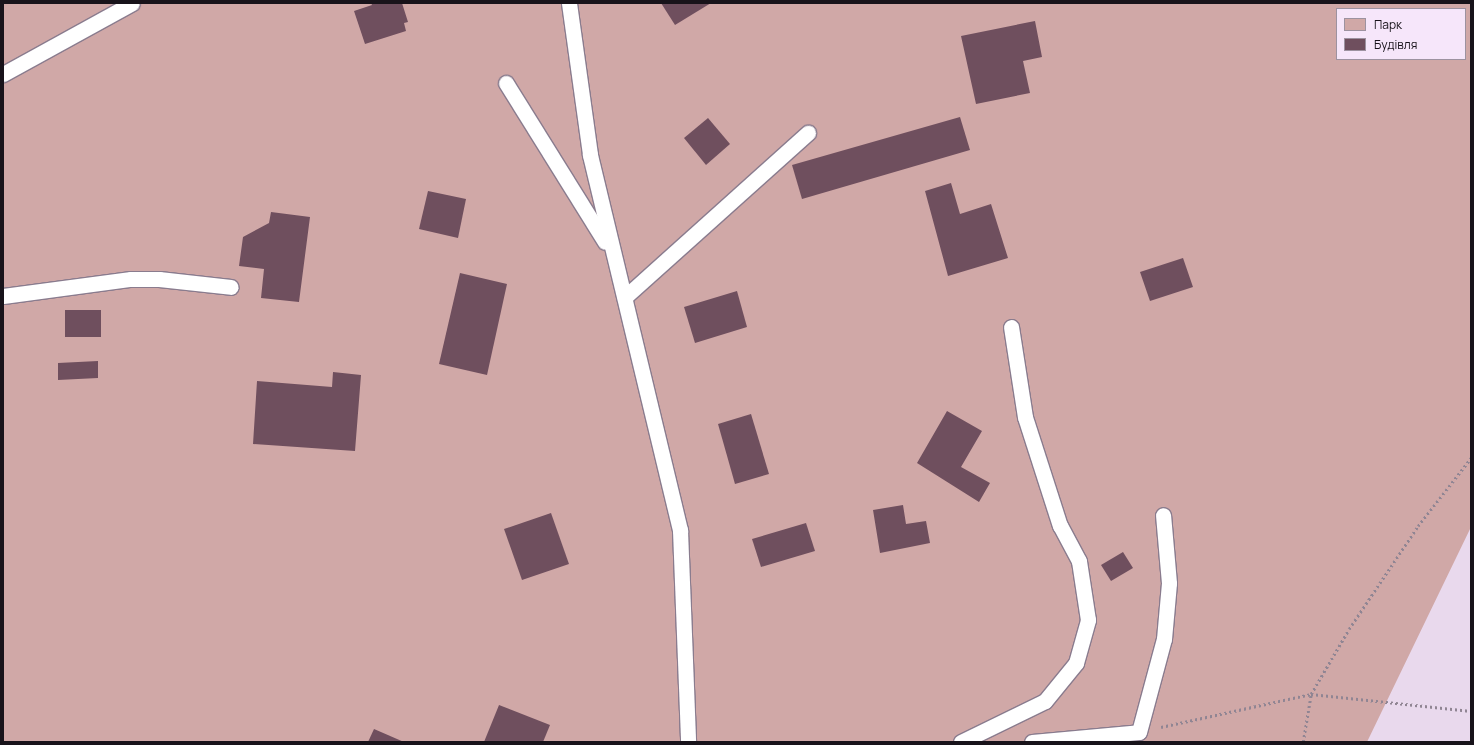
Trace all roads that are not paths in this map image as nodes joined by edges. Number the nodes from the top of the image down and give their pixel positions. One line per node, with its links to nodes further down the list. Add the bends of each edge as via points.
1 (132, 3): 3 (lane)
2 (569, 3): 6 (lane, via 590,155)
3 (3, 74)
4 (506, 83): 6 (lane)
5 (808, 133): 9 (lane)
6 (612, 253): 9 (lane)
7 (231, 287): 8 (lane, via 159,279 131,279)
8 (3, 296)
9 (624, 297): 12 (lane, via 680,530)
10 (1011, 327): 13 (lane, via 1024,417 1060,526 1079,560 1088,620 1076,663 1045,701)
11 (1163, 515): 14 (lane, via 1169,583 1164,639 1139,732)
12 (688, 742)
13 (961, 742)
14 (1032, 742)

